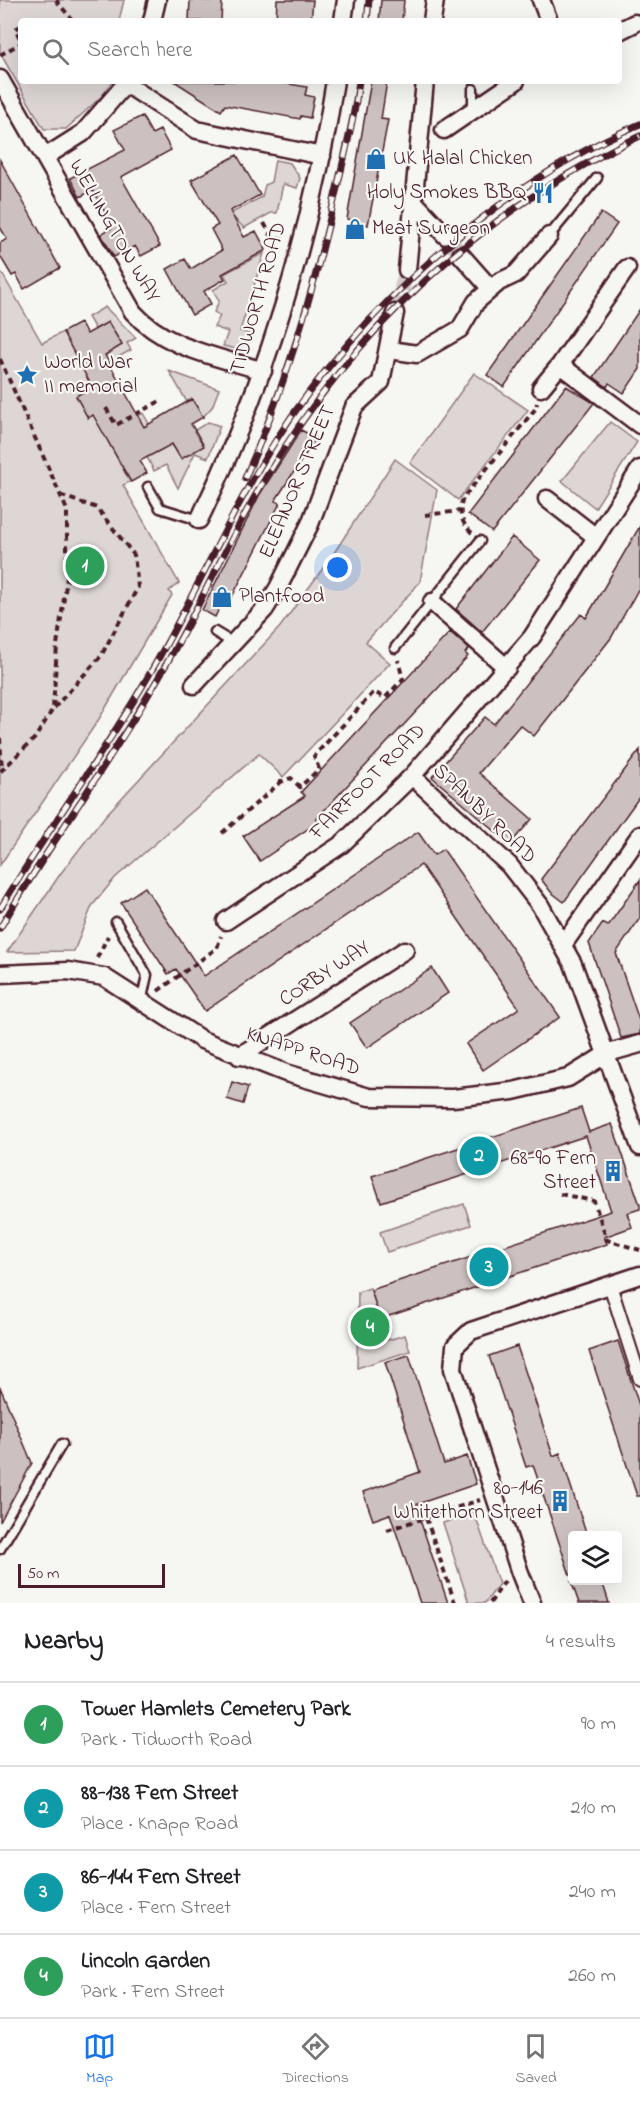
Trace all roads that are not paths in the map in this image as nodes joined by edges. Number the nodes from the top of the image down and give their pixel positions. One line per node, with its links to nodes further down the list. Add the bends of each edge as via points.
1 (157, 0): 5 (street)
2 (346, 0): 6 (street)
3 (435, 0): 7 (street)
4 (541, 0): 8 (street)
5 (153, 18)
6 (344, 18)
7 (432, 18)
8 (548, 18)
9 (635, 23): 10 (street)
10 (622, 30)
11 (0, 79): 21 (street, WELLINGTON WAY)
12 (126, 84): 21 (street, via 83,132)
13 (128, 84): 20 (street, via 197,130)
14 (334, 84): 20 (street, TIDWORTH ROAD)
15 (425, 84): 23 (street, via 413,183)
16 (512, 84): 18 (street)
17 (473, 89): 18 (lane)
18 (473, 110): 19 (street)
19 (444, 130)
20 (322, 156): 33 (street, TIDWORTH ROAD)
21 (45, 157): 33 (street, WELLINGTON WAY, via 122,297 147,327 171,342)
22 (597, 178): 25 (lane)
23 (415, 203): 24 (street); 28 (street)
24 (446, 236)
25 (549, 236): 29 (street, via 516,274)
26 (461, 255): 29 (street)
27 (627, 268): 32 (street)
28 (407, 270)
29 (491, 289): 31 (street, via 476,303 460,329 439,343 417,354)
30 (395, 313): 31 (street, ELEANOR STREET)
31 (390, 350): 44 (street, ELEANOR STREET, via 381,382 354,407 310,524 278,588 265,609)
32 (560, 365): 34 (street); 35 (street)
33 (263, 371): 39 (street, TIDWORTH ROAD)
34 (541, 388)
35 (640, 425)
36 (640, 469): 40 (street, FAIRFOOT ROAD)
37 (148, 487): 39 (lane, via 160,508)
38 (547, 499): 40 (street)
39 (199, 520)
40 (596, 537): 46 (street, FAIRFOOT ROAD)
41 (480, 541): 42 (lane)
42 (432, 602): 45 (lane); 46 (street)
43 (215, 632): 44 (lane)
44 (232, 643): 47 (street, ELEANOR STREET)
45 (395, 648)
46 (507, 668): 48 (street, FAIRFOOT ROAD)
47 (194, 685)
48 (412, 776): 50 (street, FAIRFOOT ROAD, via 335,850); 52 (street, SPANBY ROAD, via 514,870)
49 (640, 835): 52 (street)
50 (226, 921)
51 (116, 922): 55 (lane, via 147,975)
52 (563, 945): 57 (street, SPANBY ROAD)
53 (405, 950): 58 (street, CORBY WAY)
54 (0, 974): 55 (street, KNAPP ROAD, via 89,973 104,977)
55 (141, 1004): 58 (street, KNAPP ROAD, via 186,1032)
56 (640, 1044): 57 (street, KNAPP ROAD)
57 (608, 1053): 58 (street, KNAPP ROAD, via 568,1078 542,1085 483,1095 432,1098 369,1097); 59 (street, SPANBY ROAD)
58 (239, 1056)
59 (640, 1147)
60 (640, 1275): 61 (street)
61 (610, 1285): 62 (street); 65 (street, via 471,1331 455,1347 453,1355 453,1369)
62 (640, 1379)
63 (62, 1444): 64 (lane)
64 (0, 1549)
65 (532, 1603)

